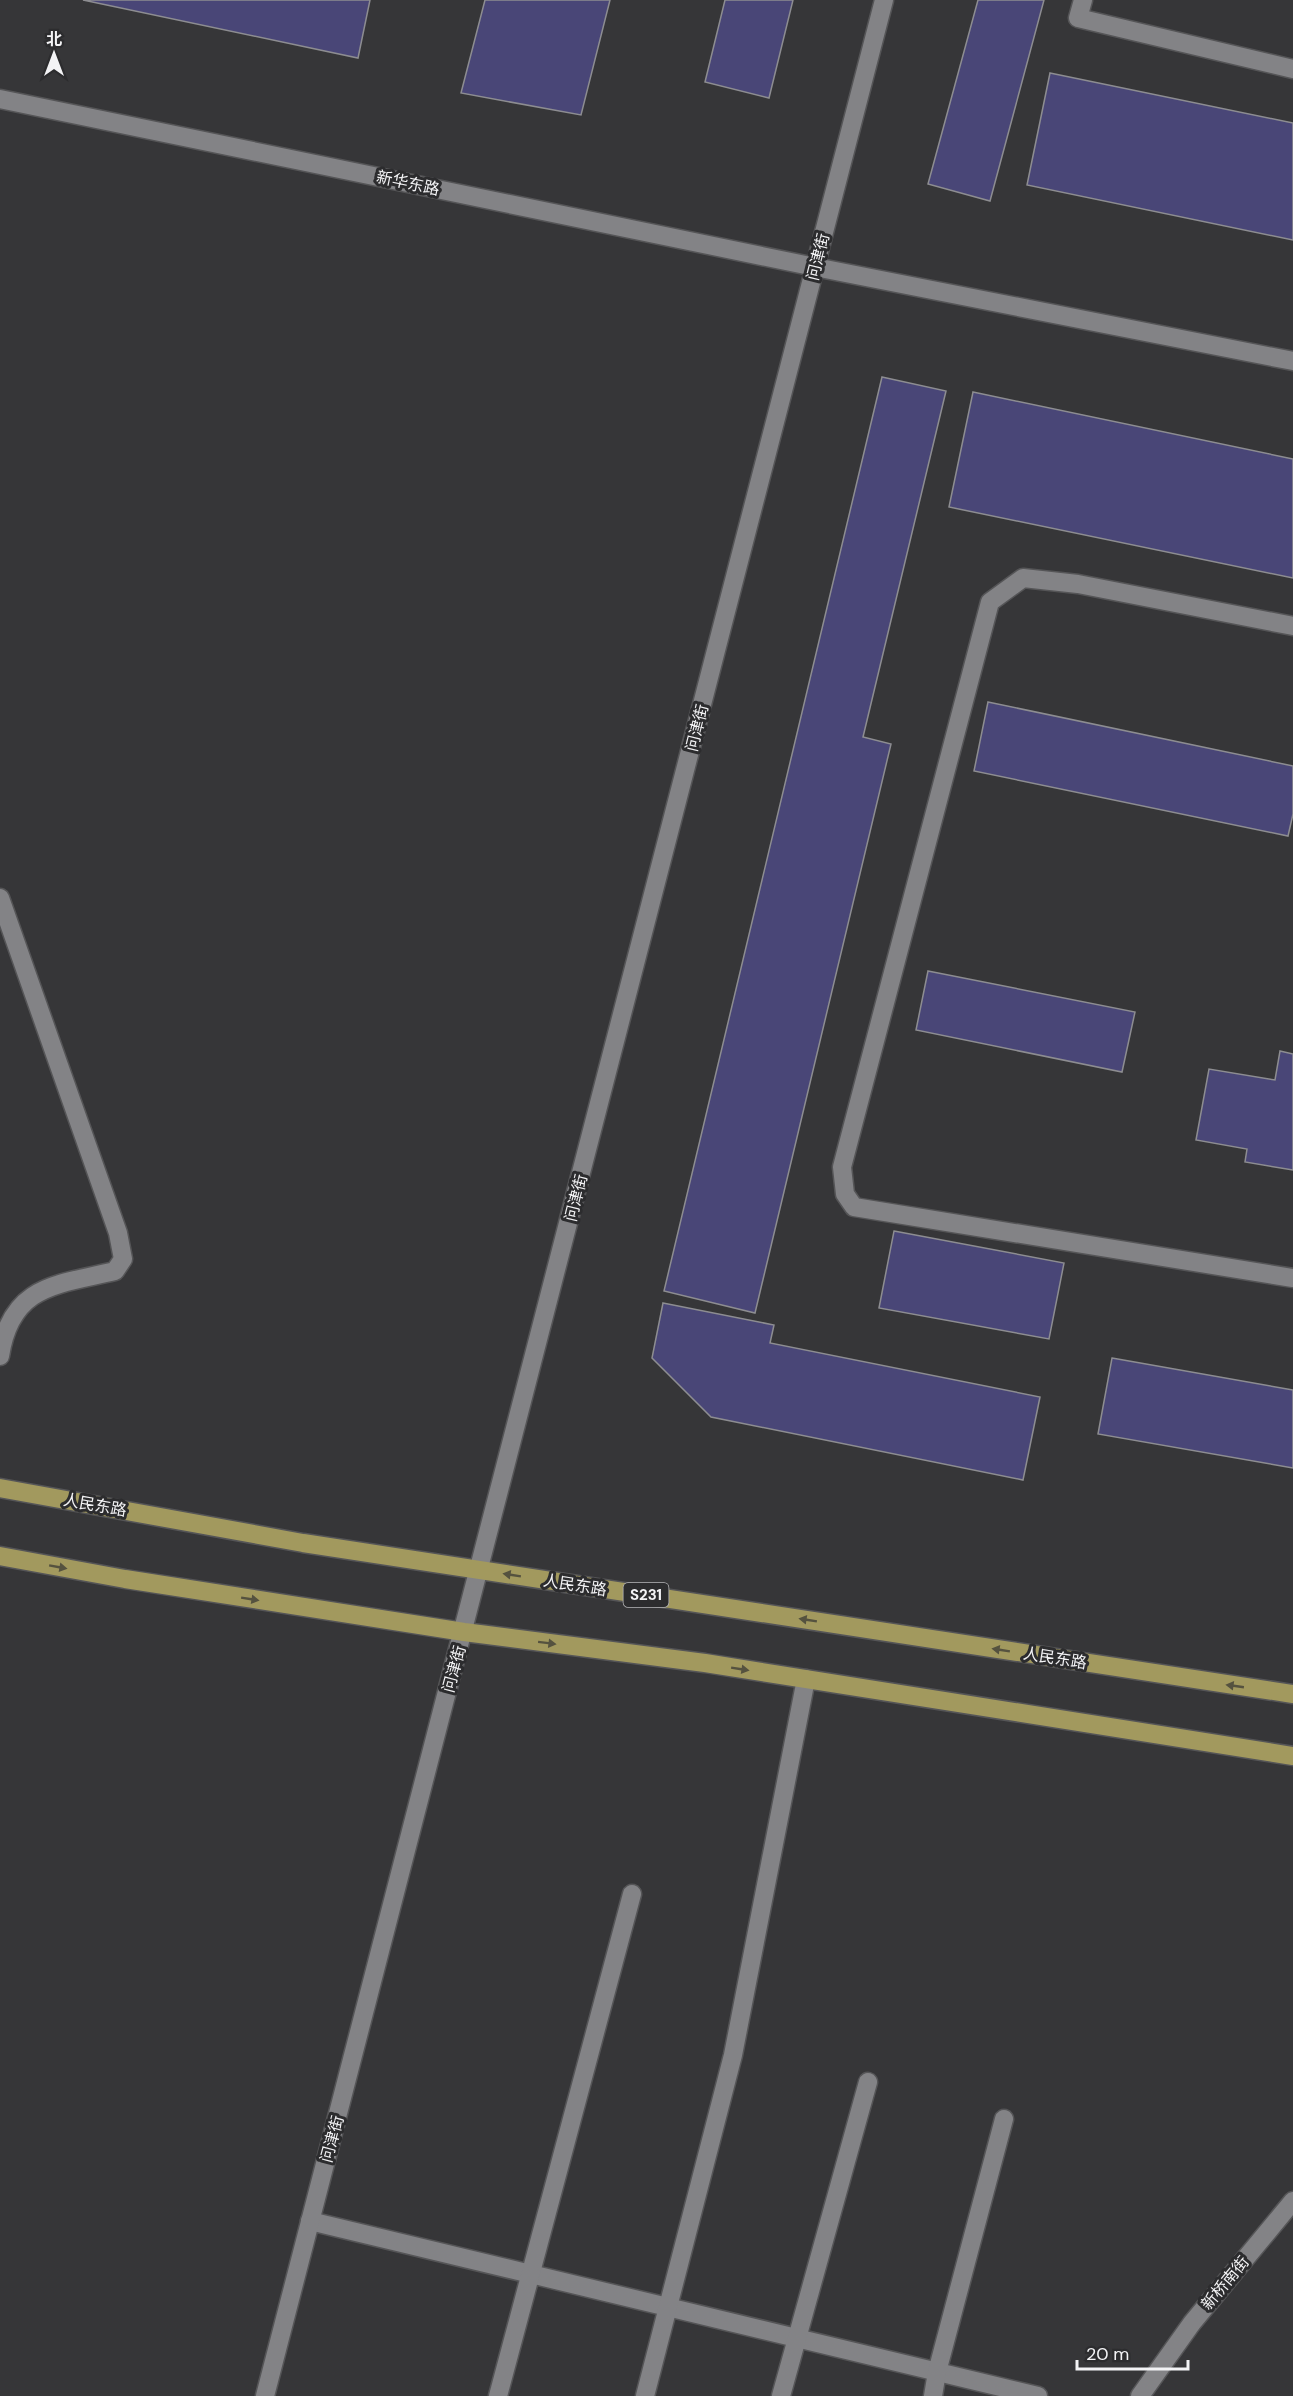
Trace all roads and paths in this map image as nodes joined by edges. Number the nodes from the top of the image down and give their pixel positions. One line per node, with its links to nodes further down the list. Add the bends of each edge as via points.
1 (884, 0): 5 (street, 问津街)
2 (1083, 0): 3 (street, via 1078,18)
3 (1293, 69)
4 (0, 99): 5 (street, 新华东路)
5 (815, 267): 6 (street, 新华东路); 13 (street, 问津街)
6 (1293, 361)
7 (1293, 626): 9 (street, via 1078,584 1023,578 990,602 842,1167 845,1194 854,1207)
8 (0, 898): 10 (street, via 118,1233 123,1259 115,1271 36,1292 14,1312)
9 (1293, 1278)
10 (0, 1356)
11 (0, 1488): 13 (main road, 人民东路 / S231, via 303,1543)
12 (0, 1556): 14 (main road, one-way to 14)
13 (480, 1570): 14 (street, 问津街); 16 (main road, 人民东路 / S231, one-way to 13)
14 (464, 1632): 15 (main road, one-way to 15); 22 (street, 问津街)
15 (806, 1679): 17 (main road); 24 (street, via 733,2055)
16 (1293, 1694)
17 (1293, 1756)
18 (632, 1894): 23 (street)
19 (868, 2082): 25 (street)
20 (1004, 2119): 26 (street)
21 (1293, 2202): 33 (street, 新桥南街, via 1192,2323)
22 (310, 2221): 23 (street); 27 (street, 问津街)
23 (531, 2274): 24 (street); 28 (street)
24 (669, 2307): 25 (street); 29 (street)
25 (797, 2338): 26 (street); 30 (street)
26 (937, 2372): 31 (street); 32 (street)
27 (265, 2396)
28 (498, 2396)
29 (645, 2396)
30 (781, 2396)
31 (933, 2396)
32 (1038, 2396)
33 (1140, 2396)

